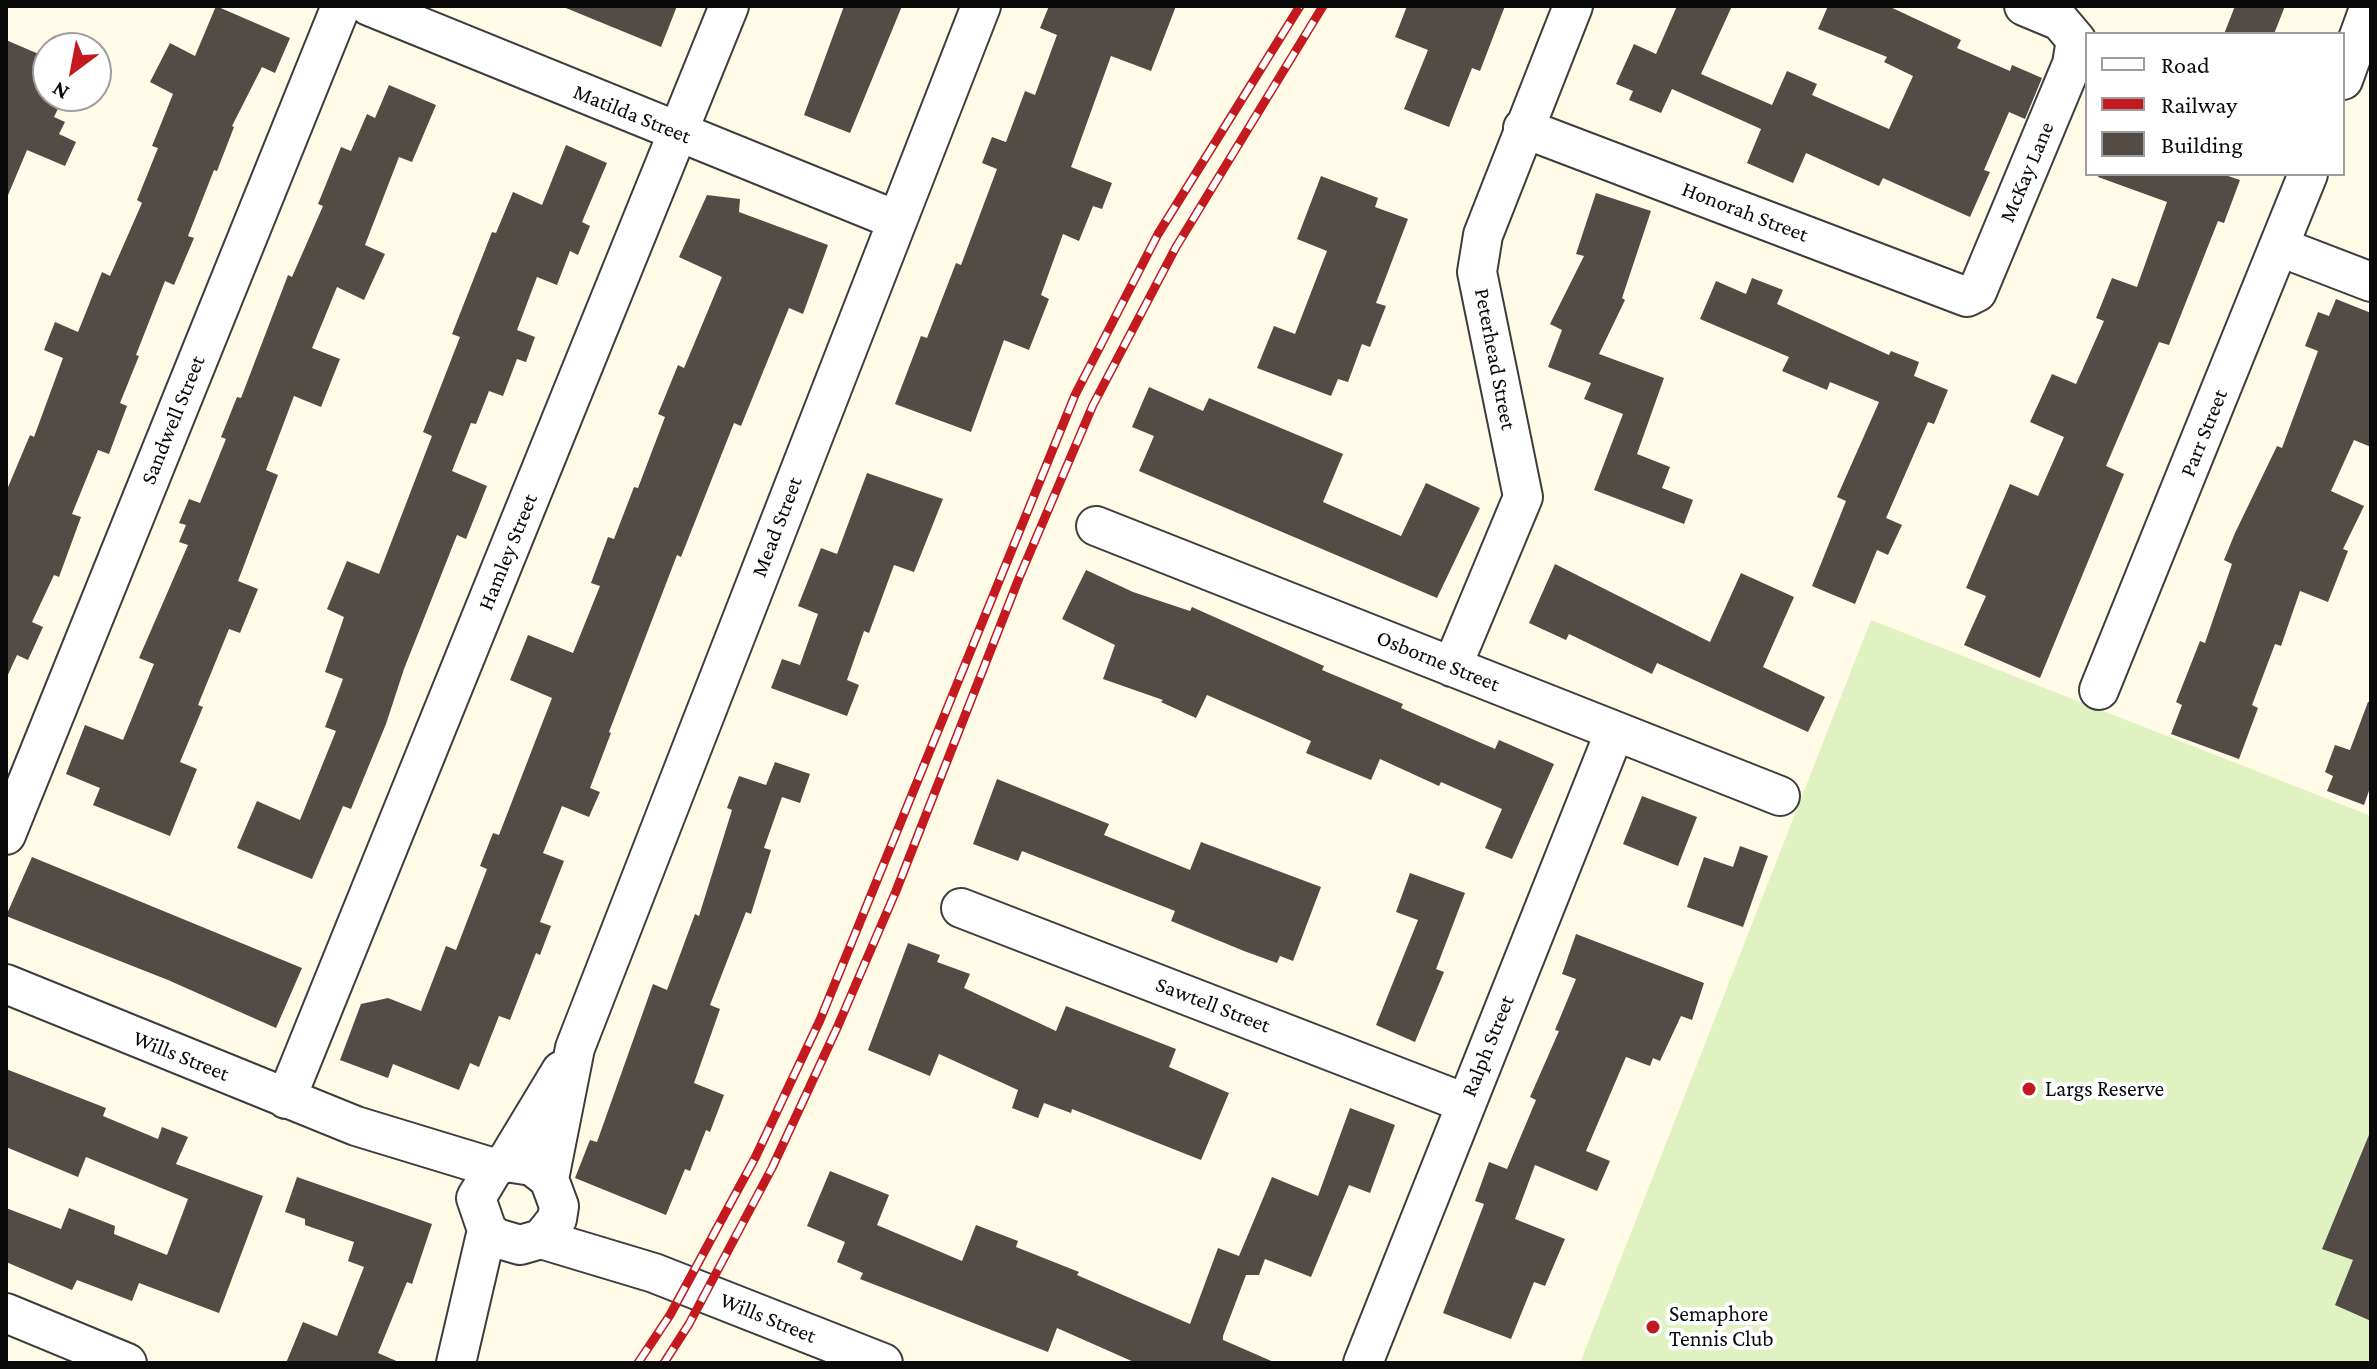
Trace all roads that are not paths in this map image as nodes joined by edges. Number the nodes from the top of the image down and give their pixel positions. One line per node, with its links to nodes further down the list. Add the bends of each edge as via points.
1 (341, 6): 21 (street, Sandwell Street)
2 (369, 6): 10 (street, Matilda Street)
3 (729, 6): 10 (street, Hamley Street)
4 (981, 6): 12 (street, Mead Street)
5 (1573, 6): 9 (street, Peterhead Street)
6 (2024, 6): 15 (street, McKay Lane, via 2060,21 2076,40 2072,64 1977,292)
7 (2370, 6): 8 (street)
8 (2345, 75)
9 (1523, 128): 15 (street, Honorah Street); 17 (street, Peterhead Street, via 1483,235 1477,272 1523,497)
10 (678, 132): 12 (street, Matilda Street); 25 (street, Hamley Street)
11 (2307, 176): 13 (street, Parr Street)
12 (896, 220): 24 (street, Mead Street)
13 (2280, 247): 14 (street); 18 (street, Parr Street)
14 (2371, 282)
15 (1967, 297)
16 (1096, 526): 17 (street, Osborne Street)
17 (1452, 667): 19 (street, Osborne Street)
18 (2099, 690)
19 (1615, 731): 20 (street, Osborne Street); 26 (street, Ralph Street)
20 (1780, 796)
21 (6, 835)
22 (961, 908): 26 (street, Sawtell Street)
23 (6, 984): 25 (street, Wills Street)
24 (575, 1048): 27 (street, Mead Street); 28 (street, Mead Street)
25 (286, 1099): 28 (street, Wills Street, via 356,1126)
26 (1465, 1103): 34 (street, Ralph Street)
27 (554, 1192): 28 (street, Mead Street, via 557,1219); 28 (street, Wills Street, via 532,1166); 29 (street, Wills Street)
28 (504, 1207): 29 (street, Wills Street); 32 (street, Mead Street)
29 (654, 1273): 33 (street, Wills Street)
30 (6, 1313): 31 (street)
31 (127, 1363)
32 (456, 1363)
33 (883, 1363)
34 (1363, 1363)

